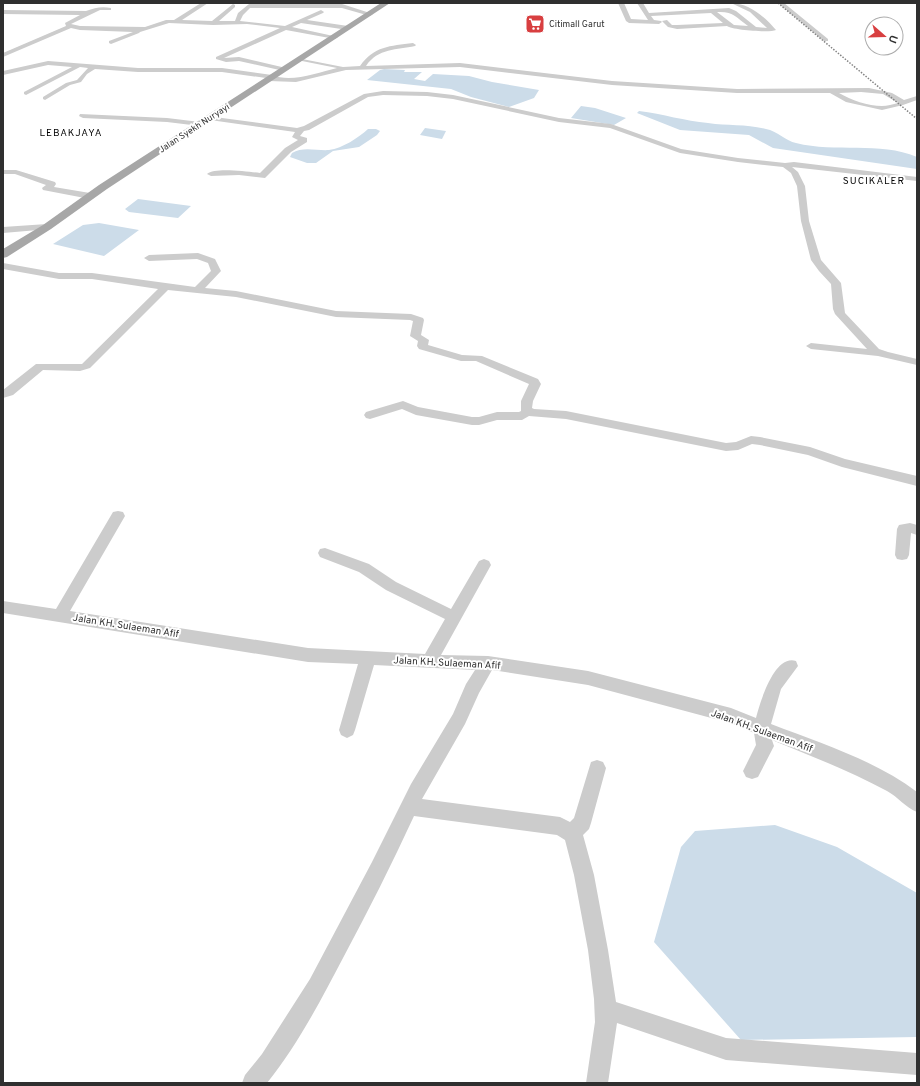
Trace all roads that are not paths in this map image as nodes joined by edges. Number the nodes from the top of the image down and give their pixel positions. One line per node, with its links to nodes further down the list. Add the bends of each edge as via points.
1 (205, 3): 28 (street)
2 (386, 3): 20 (main road, Jalan Syekh Nuryayi)
3 (622, 3): 29 (street, via 629,21)
4 (640, 3): 18 (street)
5 (734, 3): 38 (street, via 752,11 774,29)
6 (781, 3): 42 (street)
7 (341, 4): 11 (street); 20 (street)
8 (717, 4): 13 (street)
9 (694, 5): 18 (street)
10 (233, 6): 30 (street)
11 (319, 7): 17 (street); 26 (street); 33 (street, via 288,11 286,6 249,6 240,14)
12 (109, 9): 16 (street, via 99,8)
13 (724, 10): 14 (street); 38 (street, via 734,12)
14 (712, 11): 18 (street); 22 (street)
15 (3, 12): 16 (street)
16 (87, 13): 34 (street, via 67,24)
17 (328, 13)
18 (646, 13): 29 (street)
19 (350, 16): 20 (street)
20 (367, 16): 36 (main road, Jalan Syekh Nuryayi)
21 (268, 17): 31 (street)
22 (719, 17): 23 (street); 32 (street)
23 (712, 18)
24 (696, 19): 27 (street)
25 (286, 21): 35 (street)
26 (299, 21): 35 (street); 36 (street)
27 (665, 21): 29 (street); 32 (street, via 674,26)
28 (176, 22): 30 (street); 37 (street, via 165,22)
29 (652, 22)
30 (213, 23): 33 (street)
31 (262, 23): 33 (street, via 250,22); 35 (street)
32 (727, 24): 38 (street)
33 (239, 25)
34 (70, 26): 37 (street); 45 (street)
35 (281, 27): 40 (street); 48 (street)
36 (348, 28): 40 (main road, Jalan Syekh Nuryayi)
37 (141, 30): 43 (street)
38 (760, 32): 39 (street); 41 (street)
39 (736, 34)
40 (335, 37): 47 (main road, Jalan Syekh Nuryayi)
41 (771, 37)
42 (826, 40)
43 (110, 42)
44 (413, 45): 52 (street, via 375,52 367,58)
45 (3, 56)
46 (65, 59): 50 (street, via 76,59)
47 (299, 59): 53 (street); 55 (main road, Jalan Syekh Nuryayi)
48 (212, 61): 55 (street, via 239,59); 57 (street)
49 (170, 62): 56 (street)
50 (74, 65): 51 (street); 58 (street, via 46,63); 62 (street)
51 (93, 67): 56 (street); 63 (street, via 79,81 68,84)
52 (362, 67): 53 (street); 54 (street, via 460,65)
53 (346, 68): 60 (street, via 296,80)
54 (489, 68): 59 (street); 61 (street, via 612,83 737,91)
55 (284, 69): 60 (main road, Jalan Syekh Nuryayi)
56 (155, 70): 57 (street)
57 (195, 70): 60 (street, via 222,70)
58 (3, 73)
59 (481, 74)
60 (271, 78): 67 (main road, Jalan Syekh Nuryayi)
61 (831, 91): 65 (street, via 887,93); 65 (street, via 848,101 869,106 889,108)
62 (26, 93)
63 (45, 98)
64 (917, 98): 65 (street)
65 (903, 103)
66 (83, 116): 68 (street)
67 (210, 118): 68 (main road, Jalan Syekh Nuryayi); 69 (street, via 290,130)
68 (200, 124): 74 (main road, Jalan Syekh Nuryayi)
69 (301, 129): 70 (street, via 362,97 378,93 427,94 559,120 611,126 680,151); 72 (street, via 296,137 304,140 288,150 262,176 239,173)
70 (785, 165): 73 (street, via 794,164 864,176); 83 (street, via 794,172 801,186 805,221 815,256 822,269 836,283 840,314)
71 (3, 172): 74 (street, via 16,172 52,184 46,188)
72 (211, 174)
73 (917, 179)
74 (90, 196): 75 (main road, Jalan Syekh Nuryayi)
75 (47, 227): 76 (street); 77 (main road, Jalan Syekh Nuryayi)
76 (3, 230)
77 (3, 254)
78 (149, 258): 81 (street, via 198,256 212,260 216,271)
79 (3, 266): 80 (street, via 60,276 92,276)
80 (166, 287): 81 (street); 85 (street, via 86,366 40,366 9,392)
81 (198, 290): 86 (street, via 241,295 336,314 416,318 419,322 415,336 424,340 423,348 461,358 478,358 535,383 527,401)
82 (811, 346): 83 (street)
83 (878, 353): 84 (street)
84 (917, 362)
85 (3, 394)
86 (528, 411): 87 (street, via 522,416 497,416 472,421 416,411 403,405); 88 (street, via 566,415 726,447 738,446 751,440 760,441)
87 (370, 415)
88 (917, 481)
89 (118, 516): 95 (street)
90 (917, 530): 92 (street, via 904,529)
91 (325, 553): 96 (street, via 364,568 391,586)
92 (902, 555)
93 (484, 564): 96 (street)
94 (3, 607): 95 (street, Jalan KH. Sulaeman Afif)
95 (60, 615): 97 (street, Jalan KH. Sulaeman Afif, via 308,654)
96 (454, 617): 98 (street)
97 (368, 658): 98 (street, Jalan KH. Sulaeman Afif); 102 (street)
98 (429, 661): 99 (street, Jalan KH. Sulaeman Afif)
99 (488, 663): 101 (street, Jalan KH. Sulaeman Afif, via 588,678 731,716); 106 (street)
100 (790, 666): 101 (street, via 775,685)
101 (761, 728): 104 (street, via 765,746); 105 (street, Jalan KH. Sulaeman Afif, via 842,760 895,786)
102 (347, 730)
103 (597, 768): 107 (street, via 582,823)
104 (752, 771)
105 (917, 802)
106 (409, 806): 107 (street, via 560,826); 110 (street, via 317,986 270,1062)
107 (572, 833): 108 (street, via 584,876)
108 (606, 1009): 109 (street, via 726,1050); 111 (street)
109 (917, 1064)
110 (253, 1083)
111 (597, 1083)

